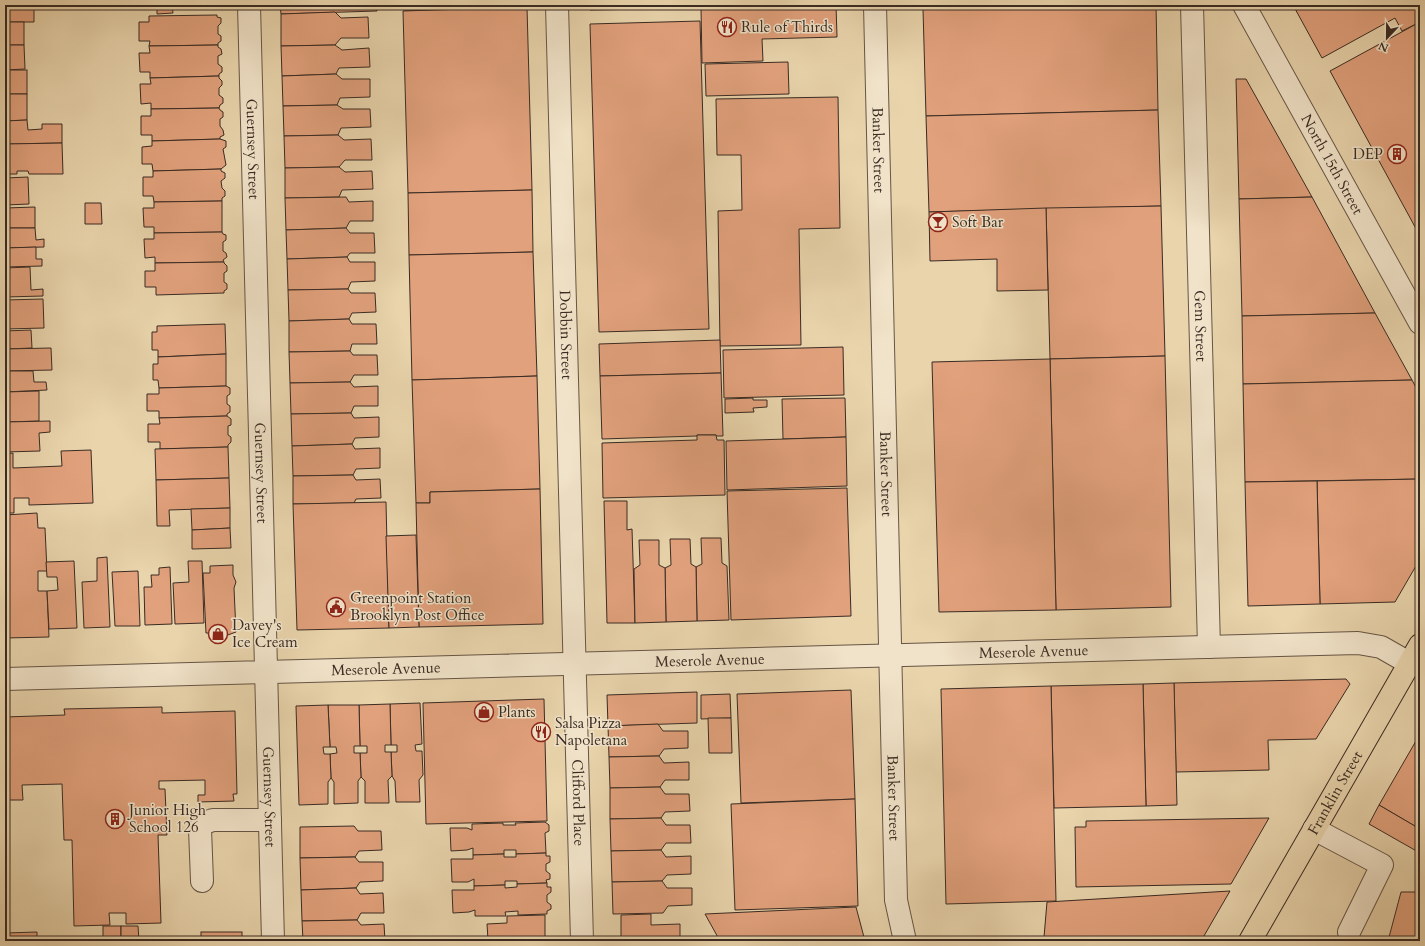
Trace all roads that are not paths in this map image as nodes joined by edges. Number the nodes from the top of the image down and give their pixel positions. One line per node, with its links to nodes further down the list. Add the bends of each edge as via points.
1 (249, 5): 12 (street, Guernsey Street)
2 (557, 5): 11 (street, Dobbin Street)
3 (875, 5): 9 (street, Banker Street)
4 (1192, 5): 8 (street, Gem Street)
5 (1244, 5): 6 (street, North 15th Street)
6 (1420, 323)
7 (1420, 645): 10 (main road, Franklin Street)
8 (1209, 647): 9 (street, Meserole Avenue); 10 (street, Meserole Avenue, via 1358,643 1381,647)
9 (890, 656): 11 (street, Meserole Avenue); 20 (street, Banker Street, via 896,900)
10 (1409, 663): 15 (main road, Franklin Street)
11 (574, 664): 12 (street, Meserole Avenue); 19 (street, Clifford Place)
12 (266, 672): 13 (street, Meserole Avenue); 14 (street, Guernsey Street)
13 (5, 679)
14 (270, 820): 16 (street, via 213,820 202,825); 18 (street, Guernsey Street)
15 (1314, 829): 17 (street, via 1382,865); 21 (main road, Franklin Street)
16 (202, 881)
17 (1349, 932)
18 (273, 941)
19 (582, 941)
20 (905, 941)
21 (1250, 941)

